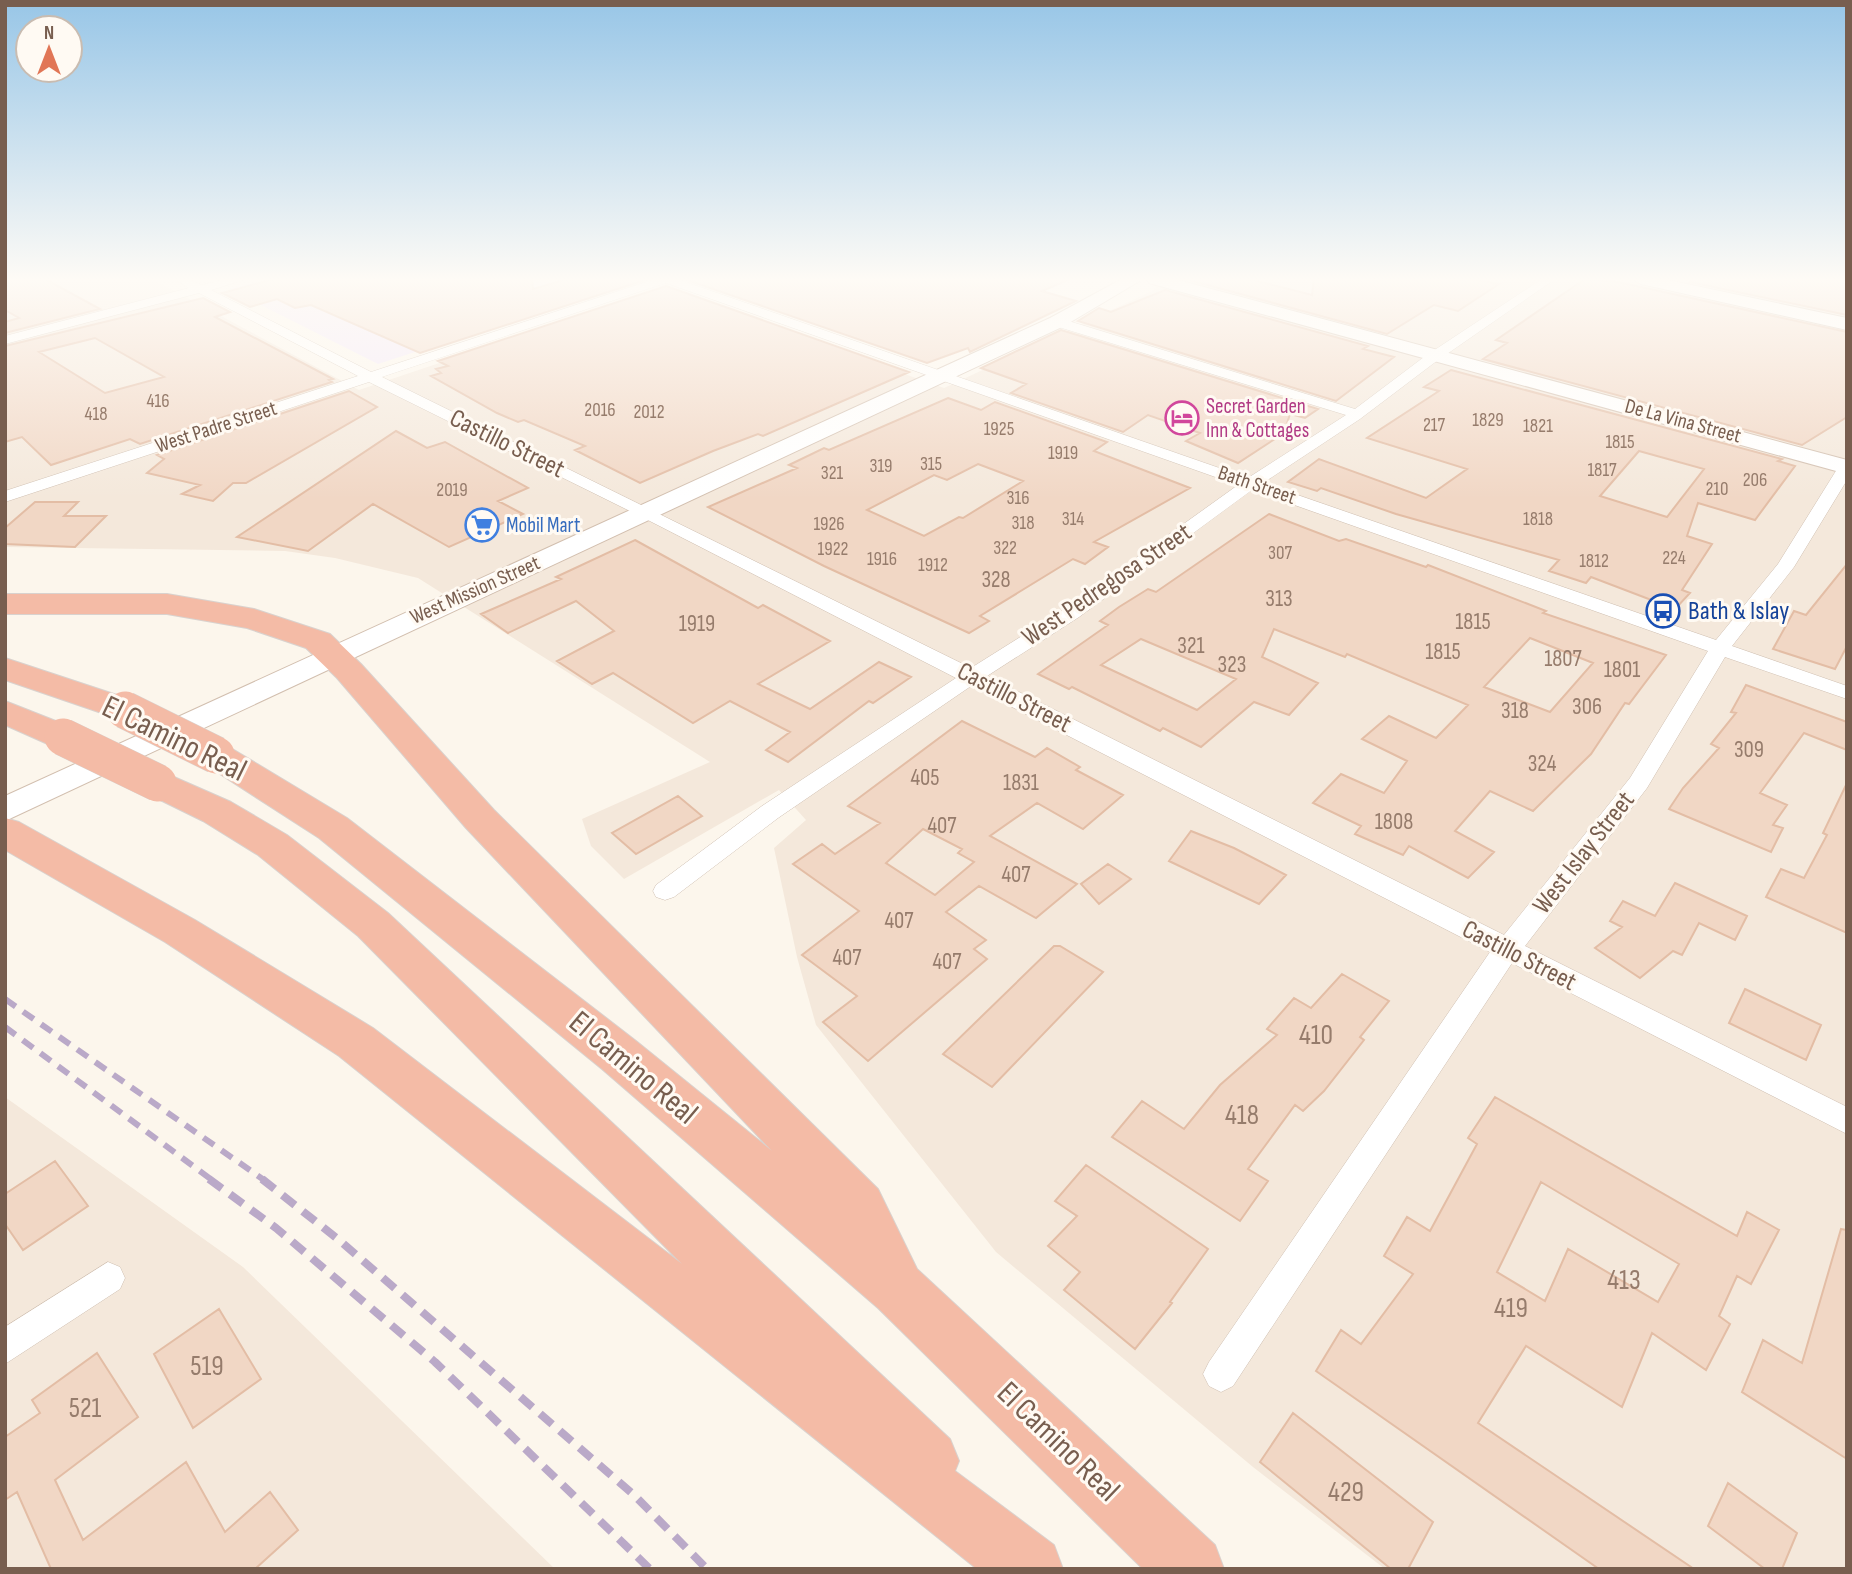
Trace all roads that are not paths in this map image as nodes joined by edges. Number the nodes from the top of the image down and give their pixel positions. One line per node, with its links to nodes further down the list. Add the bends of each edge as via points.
1 (323, 352): 10 (street, Castillo Street)
2 (441, 352): 10 (street, West Padre Street)
3 (880, 352): 9 (street, Bath Street)
4 (990, 352): 9 (main road, West Mission Street)
5 (1156, 352): 11 (street)
6 (1429, 352): 8 (main road, De La Vina Street)
7 (1442, 352): 8 (street, West Pedregosa Street)
8 (1438, 355): 11 (street, West Pedregosa Street); 12 (main road, De La Vina Street)
9 (943, 374): 13 (street, Bath Street); 15 (main road, West Mission Street)
10 (368, 376): 14 (street, West Padre Street); 15 (street, Castillo Street)
11 (1357, 414): 13 (street, West Pedregosa Street)
12 (1847, 466): 17 (street, West Islay Street, via 1784,567)
13 (1251, 483): 17 (street, Bath Street); 20 (street, West Pedregosa Street, via 1072,613)
14 (5, 497)
15 (646, 512): 18 (main road, West Mission Street); 20 (street, Castillo Street)
16 (5, 604): 18 (highway, via 155,604 209,609 318,641)
17 (1720, 648): 21 (street, Bath Street); 26 (street, West Islay Street, via 1639,783)
18 (334, 657): 23 (main road, West Mission Street); 30 (highway, via 480,819 859,1206)
19 (5, 668): 30 (highway, El Camino Real, bridge, via 125,710 272,788 368,855 619,1055)
20 (972, 677): 25 (street, West Pedregosa Street, via 769,812); 26 (street, Castillo Street)
21 (1847, 693)
22 (5, 712): 34 (highway, El Camino Real, bridge, via 208,804 354,905)
23 (5, 810)
24 (5, 832): 33 (highway, via 180,931 356,1042)
25 (665, 891)
26 (1508, 950): 27 (street, West Islay Street); 28 (street, Castillo Street)
27 (1457, 1021): 32 (street, West Islay Street)
28 (1847, 1121)
29 (108, 1278): 31 (street)
30 (898, 1289): 35 (highway, El Camino Real)
31 (5, 1347)
32 (1221, 1374)
33 (1030, 1569)
34 (1041, 1569)
35 (1191, 1569)

